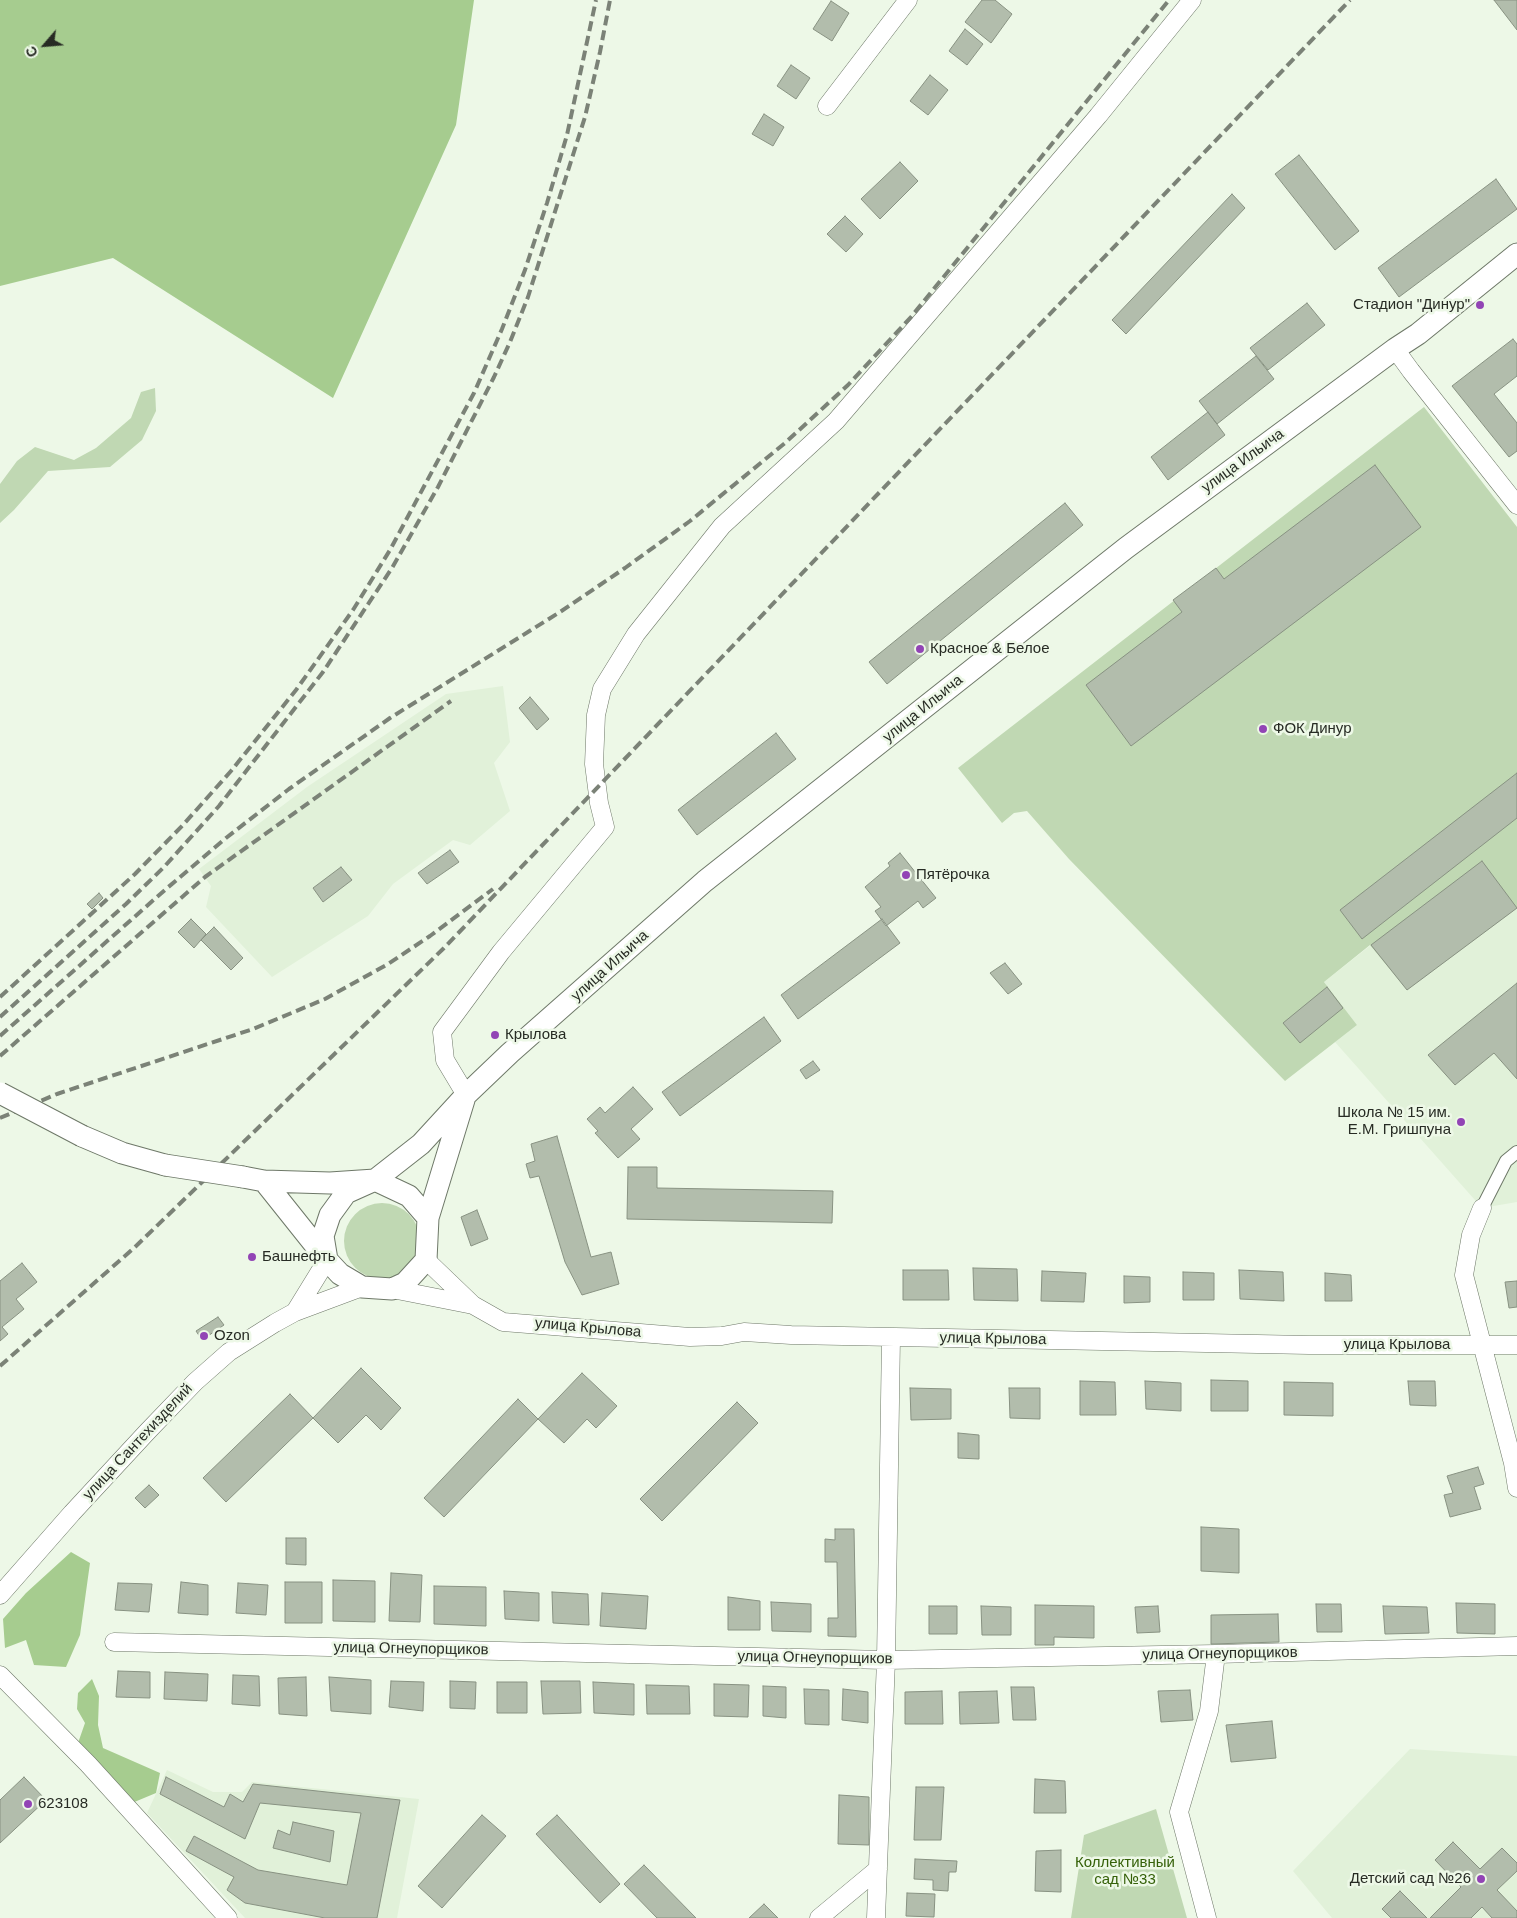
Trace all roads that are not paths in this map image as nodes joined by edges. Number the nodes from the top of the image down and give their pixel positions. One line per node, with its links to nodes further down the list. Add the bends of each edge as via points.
1 (908, 0): 3 (street)
2 (1192, 0): 8 (street, via 1098,116 836,421 722,526 636,634 602,689 596,714 594,764 605,828 501,952 442,1032 445,1060)
3 (827, 106)
4 (1517, 254): 5 (street, улица Ильича)
5 (1395, 349): 6 (street); 8 (street, улица Ильича, via 1126,548 705,881)
6 (1517, 505)
7 (0, 1093): 11 (street, bridge, via 82,1136 122,1152 165,1165)
8 (466, 1094): 10 (street, улица Ильича, via 421,1144); 13 (street)
9 (1517, 1152): 12 (street, via 1506,1161)
10 (375, 1180): 11 (street, via 330,1183); 13 (street, via 409,1196); 14 (street, via 346,1192 330,1215 323,1236)
11 (264, 1181): 14 (street)
12 (1482, 1208): 22 (street, via 1470,1235 1464,1275)
13 (428, 1218): 15 (street)
14 (327, 1260): 16 (street, via 340,1274); 19 (street)
15 (426, 1260): 17 (street, via 405,1283); 18 (street)
16 (362, 1287): 17 (street); 19 (street, улица Сантехизделий)
17 (392, 1290): 18 (street)
18 (473, 1305): 20 (street, улица Крылова, via 503,1322 690,1337 744,1332)
19 (296, 1312): 24 (street, улица Сантехизделий, via 229,1352 196,1382 72,1513)
20 (891, 1337): 22 (street, улица Крылова); 28 (street)
21 (1517, 1345): 22 (street, улица Крылова)
22 (1483, 1346): 23 (street)
23 (1517, 1488)
24 (0, 1595)
25 (114, 1642): 28 (street, улица Огнеупорщиков)
26 (1517, 1646): 27 (street, улица Огнеупорщиков)
27 (1216, 1654): 28 (street, улица Огнеупорщиков); 34 (street, via 1209,1711 1179,1812)
28 (886, 1660): 30 (street)
29 (0, 1675): 31 (street, via 88,1764)
30 (878, 1869): 32 (street); 33 (street)
31 (228, 1918)
32 (819, 1918)
33 (876, 1918)
34 (1208, 1918)

